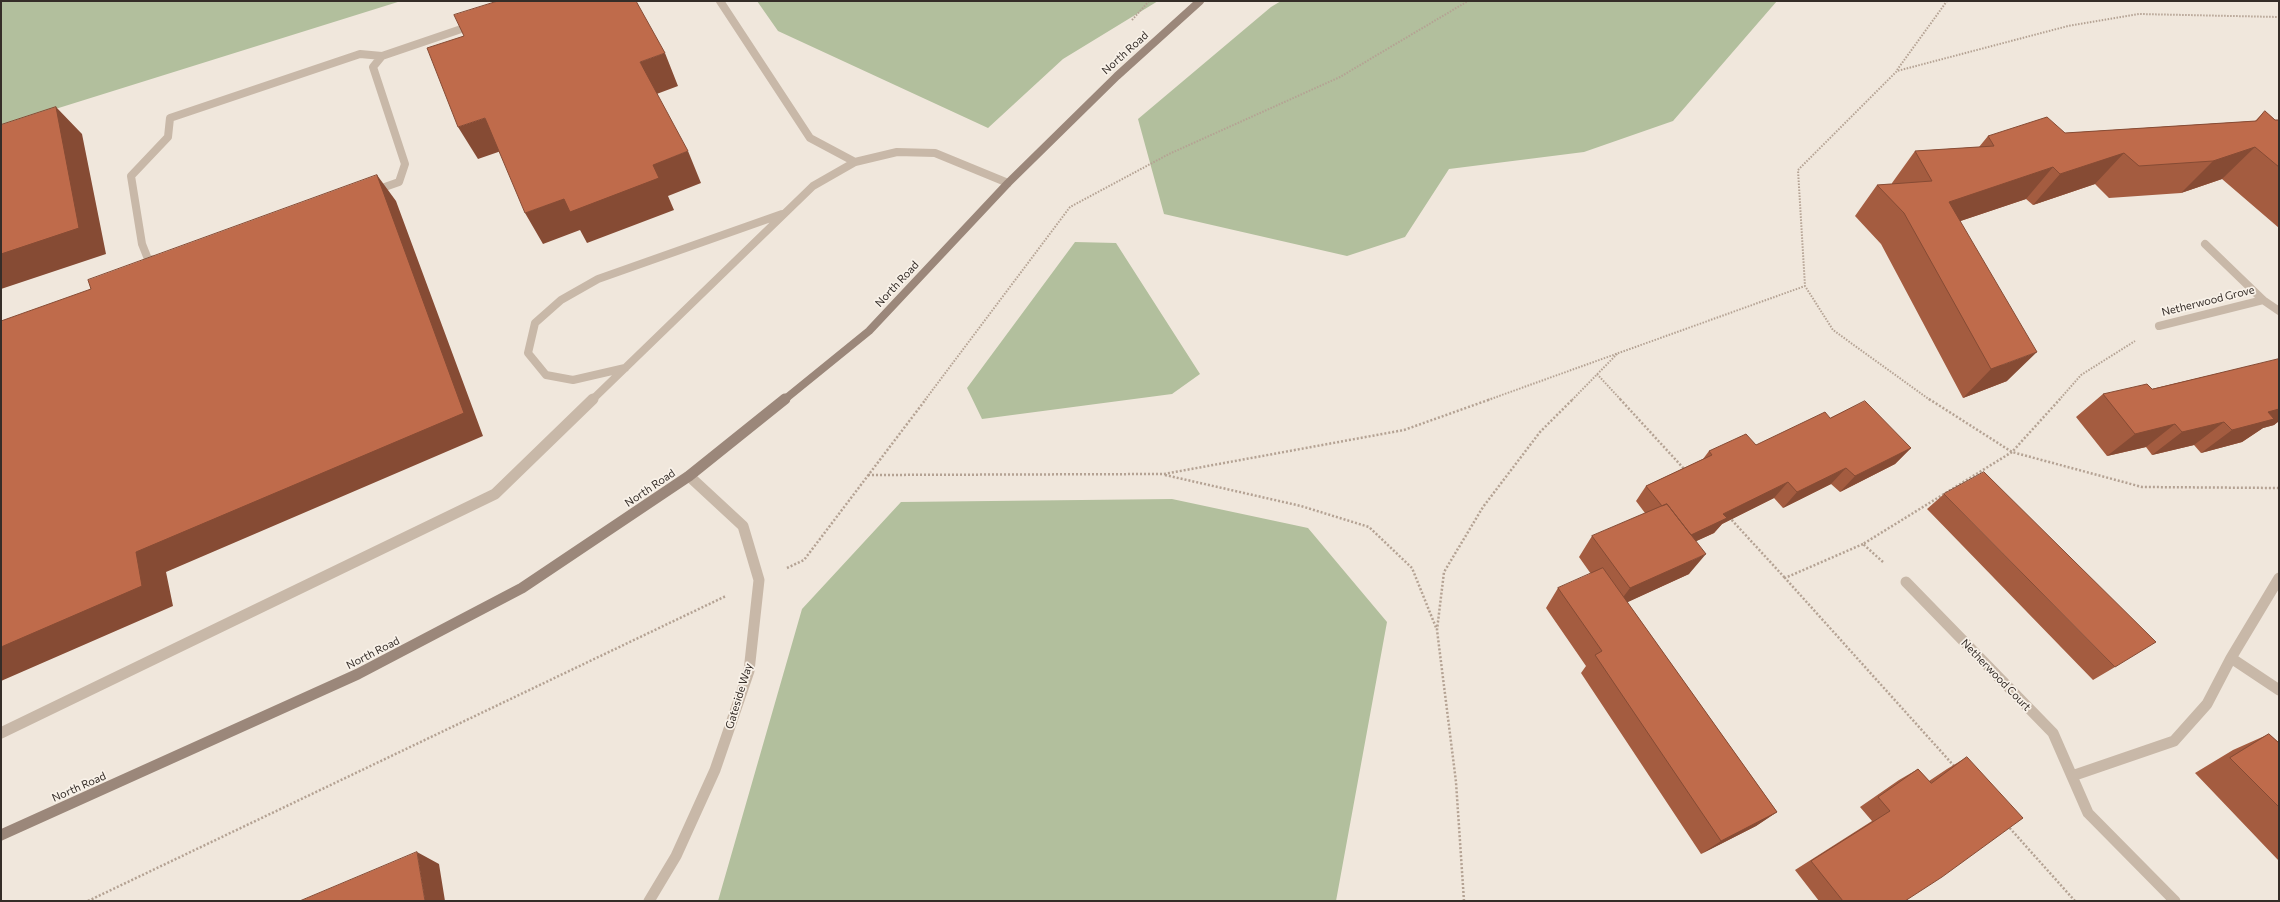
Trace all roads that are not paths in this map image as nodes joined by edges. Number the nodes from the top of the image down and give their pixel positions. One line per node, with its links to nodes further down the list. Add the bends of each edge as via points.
1 (720, 1): 5 (street, via 810,138)
2 (1200, 1): 6 (main road, North Road, via 1117,76)
3 (478, 23): 4 (street)
4 (382, 56): 4 (street, via 373,67 405,164 399,182 174,262 148,260 142,244 131,176 168,137 170,118 360,54)
5 (855, 162): 6 (street, via 897,152 935,153); 7 (street, via 813,186)
6 (1008, 183): 13 (main road, North Road, via 869,331)
7 (786, 212): 12 (street); 12 (street, via 598,279 561,300 535,323 528,353 546,375 573,380)
8 (2205, 244): 9 (street, Netherwood Grove)
9 (2263, 300): 10 (street, Netherwood Grove); 11 (street, Netherwood Grove)
10 (2279, 311)
11 (2159, 326)
12 (625, 368): 18 (street, via 495,494)
13 (689, 476): 20 (main road, North Road, via 522,588 358,674); 21 (street, Gateside Way, via 743,526 759,580 746,678 714,770 676,856)
14 (2279, 578): 16 (street)
15 (1906, 582): 19 (street, Netherwood Court, via 2053,733)
16 (2231, 658): 17 (street); 19 (street, via 2207,704 2174,741)
17 (2279, 690)
18 (1, 733)
19 (2072, 776): 22 (street, Netherwood Court, via 2088,814)
20 (1, 835)
21 (649, 901)
22 (2175, 901)

